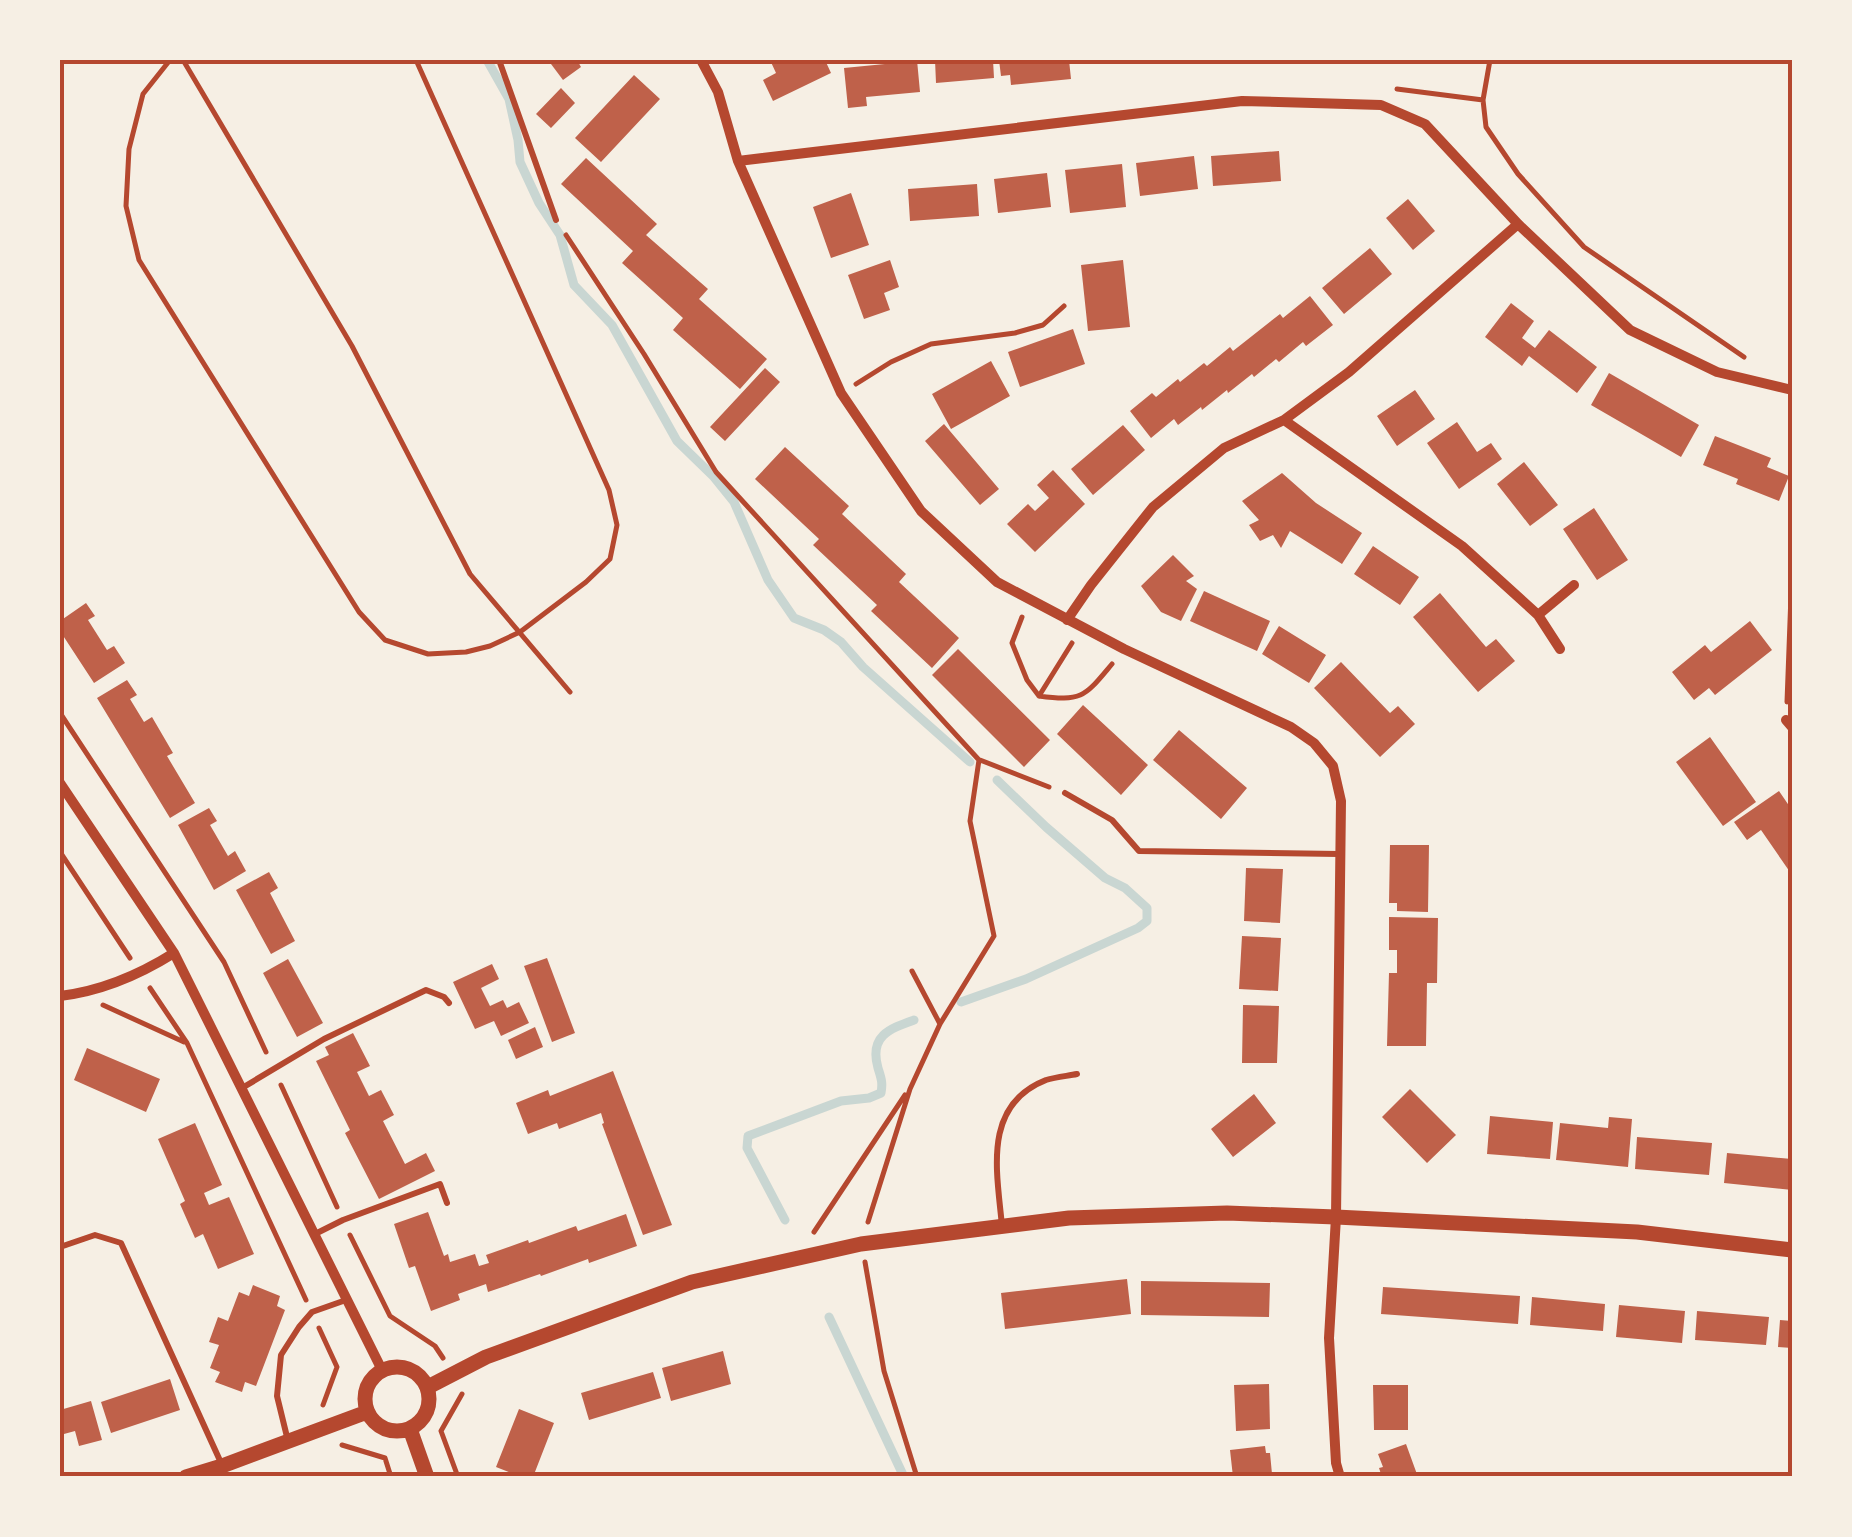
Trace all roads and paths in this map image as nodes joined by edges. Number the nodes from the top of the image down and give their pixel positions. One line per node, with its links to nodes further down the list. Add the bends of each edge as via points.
1 (170, 60): 23 (path, via 143,94 129,149 126,206 138,260 359,612 385,640 428,654 466,652)
2 (182, 60): 23 (path, via 352,346 470,574)
3 (416, 60): 23 (path, via 609,490 617,525 610,558)
4 (499, 60): 10 (lane)
5 (702, 60): 9 (street)
6 (1490, 60): 8 (path)
7 (1387, 88): 8 (path)
8 (1483, 100): 13 (path, via 1486,127 1518,174 1584,246)
9 (738, 161): 11 (street, via 1242,101 1381,105 1425,124); 15 (street)
10 (556, 220): 30 (path, via 716,472)
11 (1518, 224): 14 (street, via 1630,330 1717,372); 16 (street)
12 (1064, 306): 15 (path, via 1043,325 932,344)
13 (1744, 357)
14 (1792, 390)
15 (841, 393): 19 (street, via 921,511 997,582)
16 (1284, 420): 20 (street, via 1462,546); 21 (street, via 1224,448 1153,508)
17 (1792, 568): 29 (path)
18 (1574, 585): 20 (street)
19 (1028, 600): 21 (street); 27 (path, via 1012,643)
20 (1538, 615): 25 (street)
21 (1067, 620): 22 (street)
22 (1082, 628): 24 (street); 27 (path)
23 (520, 632): 26 (path)
24 (1124, 649): 27 (path, via 1089,691 1066,700); 34 (street, via 1314,743 1334,766 1341,801)
25 (1560, 649)
26 (570, 692)
27 (1040, 696)
28 (60, 712): 43 (path, via 224,962)
29 (1789, 724)
30 (979, 760): 32 (path); 41 (path, via 970,821 994,936)
31 (60, 783): 35 (street)
32 (1065, 794): 34 (lane, via 1112,820 1139,851)
33 (60, 852): 37 (path)
34 (1339, 854): 48 (street)
35 (174, 953): 37 (street); 45 (street)
36 (912, 972): 41 (path)
37 (140, 974): 38 (street); 42 (path)
38 (79, 994): 39 (street); 42 (path)
39 (60, 996)
40 (449, 1004): 43 (lane, via 426,990)
41 (940, 1024): 46 (path)
42 (187, 1043): 57 (path)
43 (274, 1069): 45 (lane); 49 (path)
44 (1077, 1074): 50 (lane, via 1044,1081 1002,1119 996,1152)
45 (242, 1088): 51 (street)
46 (910, 1089): 52 (path); 55 (path)
47 (447, 1203): 49 (lane, via 440,1184)
48 (1336, 1217): 50 (street, via 1148,1215); 54 (street, via 1637,1232); 71 (street, via 1330,1338)
49 (343, 1220): 51 (lane); 59 (path, via 390,1316 435,1346)
50 (1002, 1227): 52 (street)
51 (315, 1234): 56 (street)
52 (861, 1244): 55 (street); 70 (path, via 884,1371)
53 (60, 1246): 65 (lane, via 96,1235 121,1243)
54 (1792, 1250)
55 (796, 1259): 59 (street, via 692,1282)
56 (348, 1299): 57 (lane); 58 (street)
57 (312, 1312): 62 (path, via 337,1366 322,1408); 64 (lane, via 281,1355 277,1396)
58 (382, 1370): 60 (street, via 403,1368); 61 (street, via 365,1395)
59 (454, 1374): 60 (street); 69 (path, via 462,1396 441,1431)
60 (428, 1387): 63 (street, via 428,1407)
61 (367, 1412): 62 (street); 63 (street, via 383,1429)
62 (323, 1429): 64 (street); 67 (path, via 327,1440 384,1458)
63 (410, 1429): 68 (street)
64 (288, 1442): 65 (street)
65 (222, 1466): 66 (street)
66 (186, 1477)
67 (392, 1477)
68 (427, 1477)
69 (458, 1477)
70 (918, 1477)
71 (1340, 1477)

